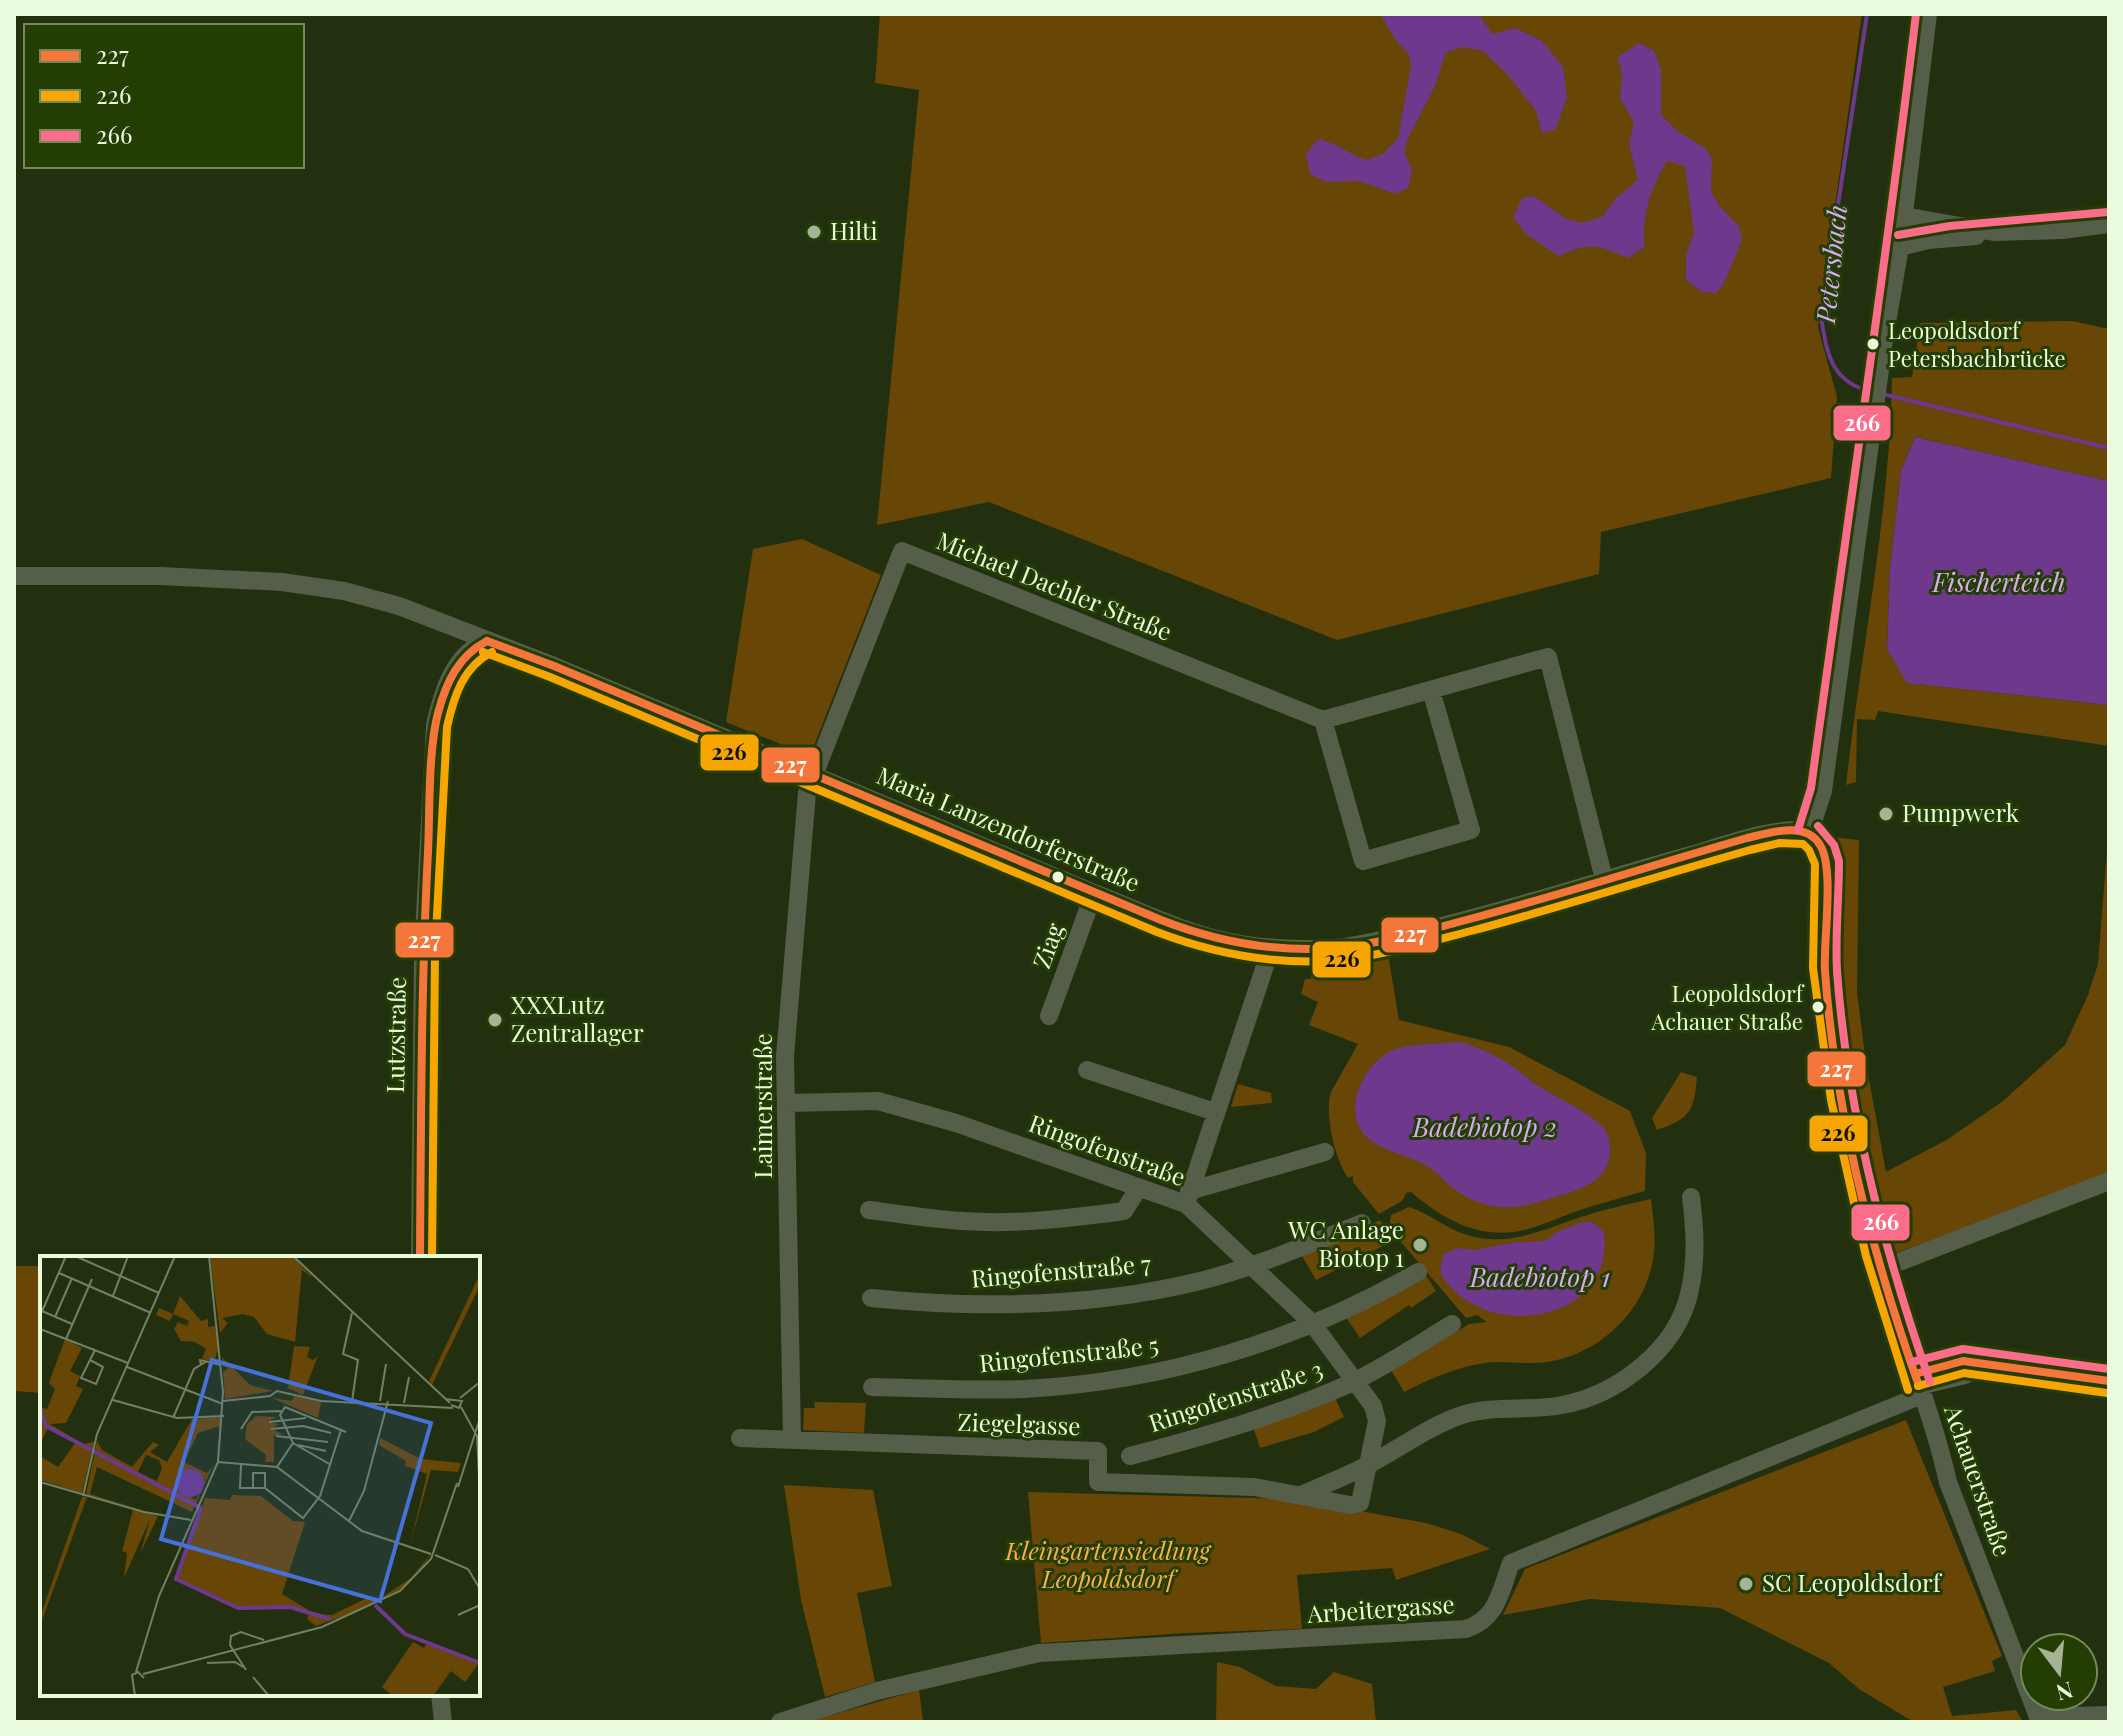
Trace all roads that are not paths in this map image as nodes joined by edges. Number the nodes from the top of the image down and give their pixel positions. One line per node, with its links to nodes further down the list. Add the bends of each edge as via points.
1 (1928, 14): 2 (street)
2 (1904, 216): 4 (street); 5 (street)
3 (2109, 224): 4 (street)
4 (1994, 232): 5 (street)
5 (1900, 247): 11 (street, via 1823,791)
6 (14, 576): 7 (street, Maria Lanzendorferstraße, via 282,582 399,606)
7 (487, 641): 10 (street, Maria Lanzendorferstraße); 26 (street, Lutzstraße, via 466,653 453,673 435,725 422,967)
8 (1431, 690): 9 (street); 9 (street, via 1471,830 1363,861); 12 (street, via 1548,657)
9 (1323, 720): 10 (street, Michael Dachler Straße, via 902,551)
10 (814, 775): 13 (street, Maria Lanzendorferstraße); 17 (street, Laimerstraße, via 804,824 785,1056)
11 (1809, 834): 12 (street, Maria Lanzendorferstraße, via 1781,831); 28 (street, Achauerstraße, via 1827,863 1825,965 1835,1057 1861,1196)
12 (1604, 879): 14 (street, Maria Lanzendorferstraße, via 1466,921 1372,942)
13 (1094, 893): 14 (street, Maria Lanzendorferstraße, via 1214,938); 15 (street, Ziag)
14 (1271, 948): 18 (street)
15 (1049, 1016)
16 (1087, 1070): 18 (street)
17 (787, 1103): 21 (street, Ringofenstraße, via 878,1101 956,1123); 38 (street, Laimerstraße)
18 (1215, 1112): 23 (street)
19 (1325, 1152): 23 (street)
20 (2109, 1181): 28 (street)
21 (1138, 1189): 23 (street, Ringofenstraße); 24 (street, via 1124,1211 1073,1218 964,1221)
22 (1691, 1197): 40 (street, via 1696,1237 1687,1304 1663,1345 1637,1371 1580,1401 1463,1415)
23 (1187, 1198): 27 (street, Ringofenstraße)
24 (869, 1210)
25 (1362, 1223): 27 (street, Ringofenstraße 7)
26 (420, 1256)
27 (1253, 1266): 30 (street, Ringofenstraße 7, via 1164,1288 1050,1302); 31 (street, Ringofenstraße)
28 (1881, 1269): 35 (street, Achauerstraße)
29 (1418, 1272): 31 (street, Ringofenstraße 5)
30 (871, 1298)
31 (1312, 1323): 33 (street, Ringofenstraße); 36 (street, Ringofenstraße 5, via 1204,1362 1138,1376 1026,1389)
32 (1452, 1324): 33 (street, Ringofenstraße 3)
33 (1355, 1381): 39 (street, Ringofenstraße 3, via 1260,1419); 40 (street, Ringofenstraße, via 1377,1421)
34 (2109, 1381): 35 (street, Arbeitergasse, via 1981,1364 1965,1375)
35 (1918, 1385): 45 (street, Achauerstraße, via 1948,1482); 47 (street, Arbeitergasse, via 1511,1563 1492,1614 1466,1629 1039,1653 877,1691)
36 (872, 1387)
37 (740, 1438): 38 (street, Ziegelgasse)
38 (792, 1440): 41 (street, Ziegelgasse, via 1098,1451 1098,1482 1254,1487)
39 (1130, 1456)
40 (1367, 1465): 41 (street); 42 (street, Ringofenstraße)
41 (1301, 1495): 42 (street, Ziegelgasse)
42 (1360, 1503)
43 (440, 1696): 46 (street)
44 (2109, 1715): 45 (street)
45 (2039, 1720)
46 (443, 1722)
47 (780, 1722)

